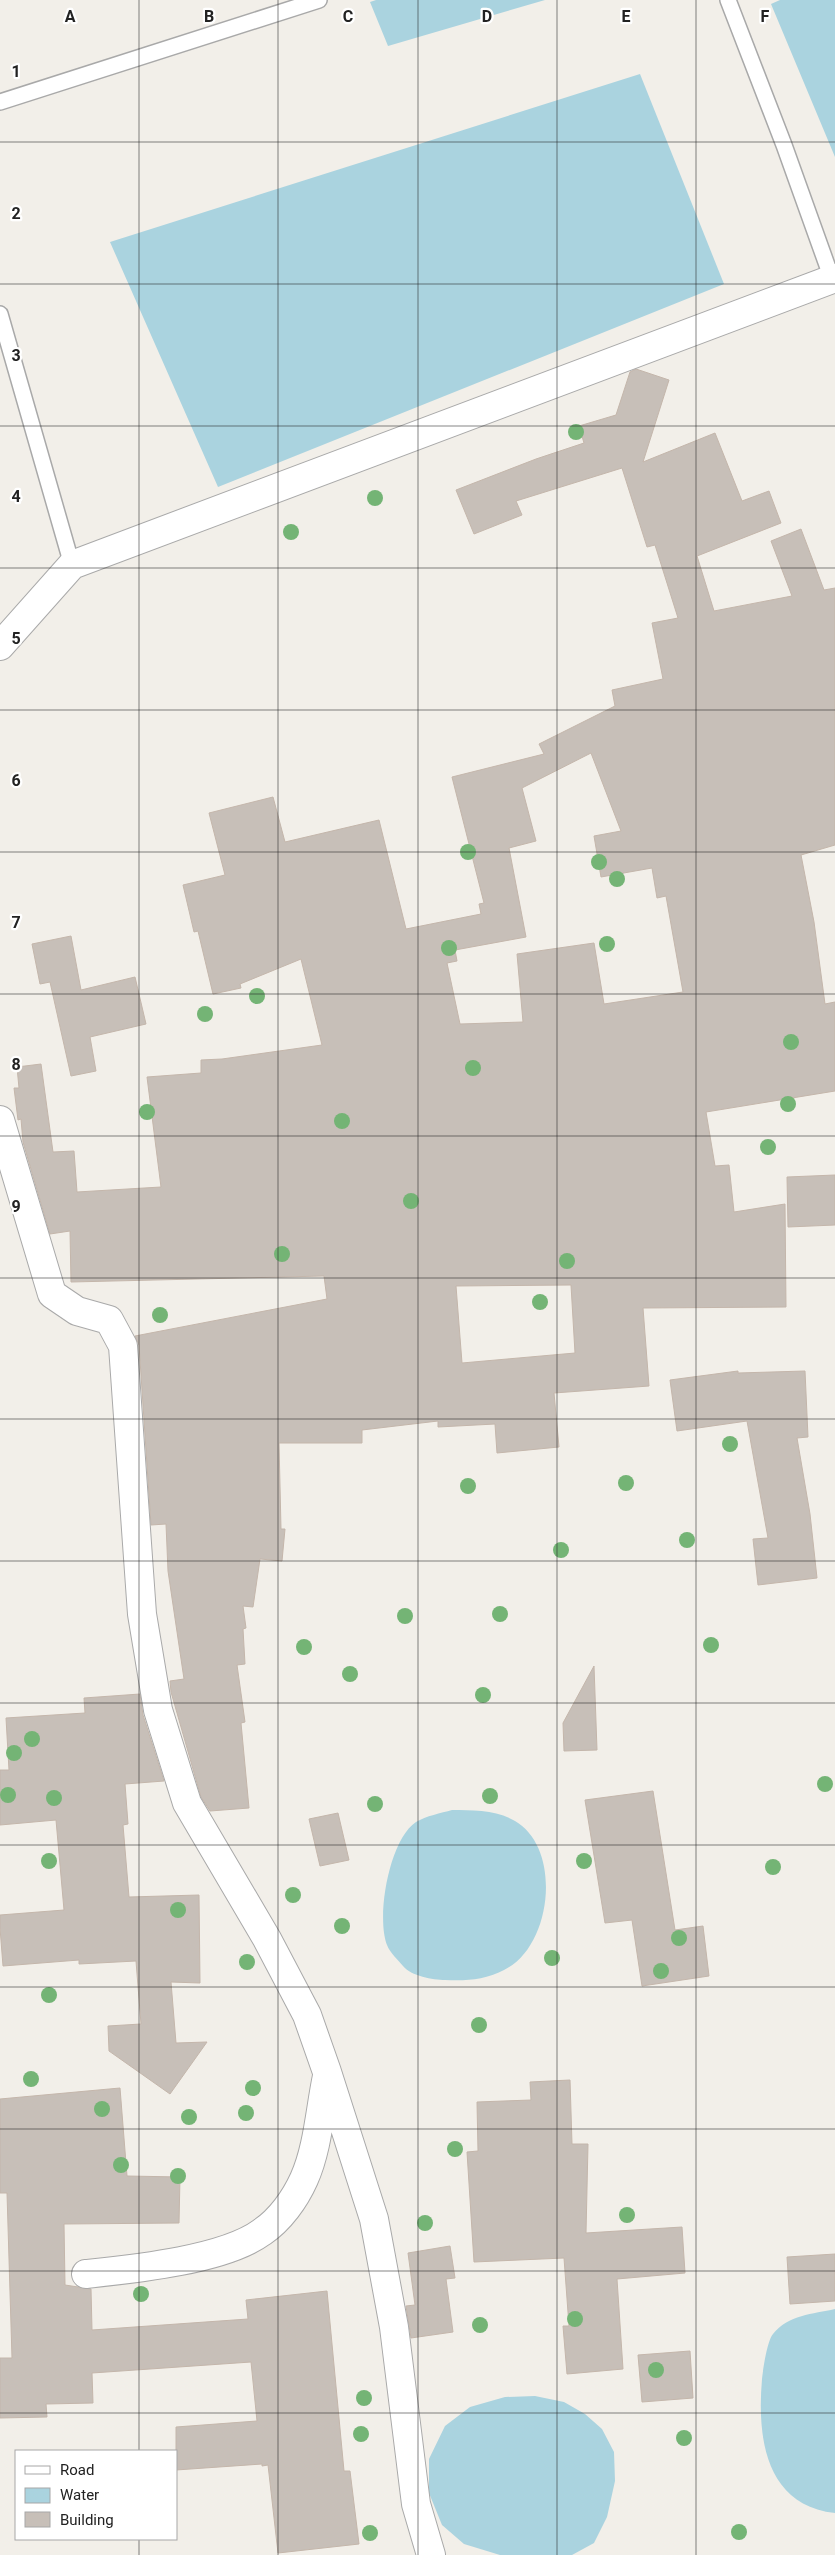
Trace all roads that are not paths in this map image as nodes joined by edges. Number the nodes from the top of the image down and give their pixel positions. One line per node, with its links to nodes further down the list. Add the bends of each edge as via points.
1 (319, 0): 3 (lane)
2 (728, 0): 4 (lane)
3 (0, 102)
4 (834, 282): 6 (street)
5 (0, 314): 6 (lane)
6 (72, 565): 7 (street)
7 (0, 646)
8 (0, 1120): 9 (street, via 52,1294 78,1310 109,1320 123,1346 142,1614 158,1710 187,1803 307,2015)
9 (327, 2072): 10 (street, via 315,2140 304,2179 289,2206 262,2233 226,2249 173,2262); 11 (street, via 374,2219 394,2327 416,2504)
10 (86, 2274)
11 (431, 2555)

